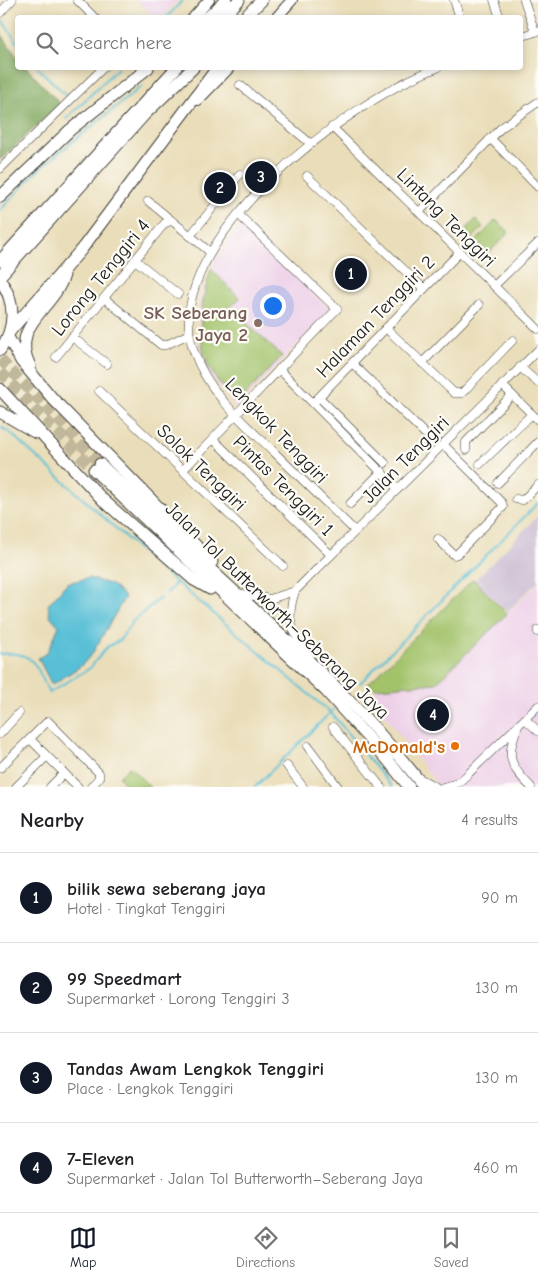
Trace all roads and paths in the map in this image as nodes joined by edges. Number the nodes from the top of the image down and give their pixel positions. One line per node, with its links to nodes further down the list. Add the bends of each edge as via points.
1 (12, 0): 12 (street)
2 (77, 0): 13 (street)
3 (209, 0): 14 (main road)
4 (226, 0): 15 (highway)
5 (239, 0): 16 (highway)
6 (262, 0): 17 (highway)
7 (267, 0): 18 (highway)
8 (292, 0): 19 (main road)
9 (454, 0): 20 (street)
10 (494, 0): 21 (street)
11 (524, 0): 22 (street)
12 (1, 12)
13 (92, 15)
14 (196, 15)
15 (210, 15)
16 (225, 15)
17 (247, 15)
18 (256, 15)
19 (279, 15)
20 (459, 15)
21 (499, 15)
22 (536, 32): 23 (street)
23 (523, 36)
24 (101, 70): 37 (street)
25 (144, 70): 41 (highway, via 70,130)
26 (174, 70): 51 (highway)
27 (191, 70): 53 (highway, via 145,114)
28 (216, 70): 33 (highway)
29 (227, 70): 33 (main road)
30 (433, 70): 34 (street, Lengkok Tenggiri, via 367,103)
31 (240, 85): 36 (street)
32 (538, 102): 35 (street)
33 (175, 125): 52 (highway)
34 (332, 127): 36 (street, Lengkok Tenggiri); 43 (street, Lintang Tenggiri)
35 (490, 138): 40 (street); 43 (street)
36 (310, 143): 44 (street, Lengkok Tenggiri)
37 (0, 169)
38 (240, 174): 46 (street)
39 (307, 176): 55 (street)
40 (538, 187)
41 (0, 197)
42 (148, 201): 45 (street)
43 (419, 212): 49 (street, Lintang Tenggiri)
44 (238, 214): 48 (street, Lengkok Tenggiri); 72 (street, via 337,309)
45 (172, 220): 46 (street); 50 (street, Lorong Tenggiri 4, via 165,223)
46 (190, 236): 48 (street)
47 (538, 243): 54 (street)
48 (210, 252): 62 (street, Lengkok Tenggiri, via 192,298)
49 (460, 252): 54 (street, Lintang Tenggiri); 55 (street, Halaman Tenggiri 2)
50 (135, 260): 56 (street); 57 (street, Lorong Tenggiri 4)
51 (0, 261)
52 (65, 269): 61 (highway); 74 (highway, via 60,285 25,337 27,358)
53 (0, 278): 61 (highway, via 12,304)
54 (494, 286): 60 (street, Lintang Tenggiri)
55 (424, 289): 59 (street, Halaman Tenggiri 2)
56 (178, 294)
57 (104, 298): 62 (street, via 161,345); 63 (street, Lorong Tenggiri 4)
58 (479, 305): 69 (street)
59 (386, 328): 68 (street, Halaman Tenggiri 2); 69 (street)
60 (538, 329)
61 (9, 334): 65 (highway); 74 (highway, via 21,361)
62 (189, 334): 81 (street, Lengkok Tenggiri, via 202,369)
63 (72, 337): 67 (street, Lorong Tenggiri 4); 70 (street)
64 (513, 340): 69 (street, via 462,393 454,393)
65 (0, 350)
66 (538, 350): 71 (street, Jalan Tenggiri)
67 (56, 357)
68 (352, 363): 79 (street, Halaman Tenggiri 2); 84 (street)
69 (422, 363)
70 (107, 364)
71 (520, 368): 73 (street); 75 (street, Jalan Tenggiri)
72 (279, 370): 79 (street); 81 (street)
73 (536, 377)
74 (38, 381): 104 (highway, via 209,557)
75 (502, 385): 78 (street); 88 (street, Jalan Tenggiri)
76 (0, 390): 86 (highway)
77 (100, 391): 93 (street, Solok Tenggiri)
78 (512, 395): 82 (street); 89 (street, via 466,442)
79 (316, 400): 90 (street); 94 (street)
80 (0, 412): 86 (highway)
81 (236, 414): 85 (street); 100 (street, Lengkok Tenggiri)
82 (532, 414): 83 (street); 91 (street)
83 (538, 420)
84 (424, 432)
85 (213, 438): 93 (street); 102 (street, Pintas Tenggiri 1)
86 (48, 440): 104 (highway, via 104,500 194,580)
87 (538, 442): 95 (street)
88 (442, 444): 97 (street, Jalan Tenggiri); 101 (street, via 503,507 457,554 454,555)
89 (466, 450)
90 (385, 462)
91 (480, 464)
92 (97, 467): 104 (highway, Jalan Tol Butterworth–Seberang Jaya)
93 (182, 470): 103 (street, Solok Tenggiri)
94 (382, 471): 97 (street); 99 (street)
95 (498, 482)
96 (538, 485): 98 (street, via 523,500)
97 (398, 489): 100 (street, Jalan Tenggiri)
98 (516, 499)
99 (350, 504)
100 (355, 531): 102 (street, Jalan Tenggiri)
101 (438, 539)
102 (331, 555): 105 (street, Jalan Tenggiri)
103 (283, 566)
104 (228, 591): 105 (street, via 270,599); 106 (highway, Jalan Tol Butterworth–Seberang Jaya); 128 (highway, Jalan Tol Butterworth–Seberang Jaya, via 331,697)
105 (295, 592): 106 (street, via 289,608 290,623)
106 (317, 666): 120 (highway, Jalan Tol Butterworth–Seberang Jaya, via 374,725)
107 (538, 706): 109 (street)
108 (19, 714): 113 (street)
109 (525, 718): 111 (street); 112 (street)
110 (333, 726): 127 (street)
111 (518, 726): 131 (street, via 467,776 458,783); 132 (street, via 510,759)
112 (538, 731)
113 (0, 734)
114 (30, 739): 116 (street); 118 (street); 124 (street, via 49,722 100,776)
115 (308, 746): 126 (street)
116 (47, 756): 119 (street); 121 (street)
117 (287, 766): 125 (street)
118 (0, 768)
119 (64, 773): 122 (street); 123 (street)
120 (413, 774): 129 (highway, Jalan Tol Butterworth–Seberang Jaya); 130 (street)
121 (16, 787)
122 (50, 787)
123 (78, 787)
124 (91, 787)
125 (303, 787)
126 (338, 787)
127 (381, 787)
128 (408, 787)
129 (424, 787)
130 (436, 787)
131 (443, 787)
132 (532, 787)

